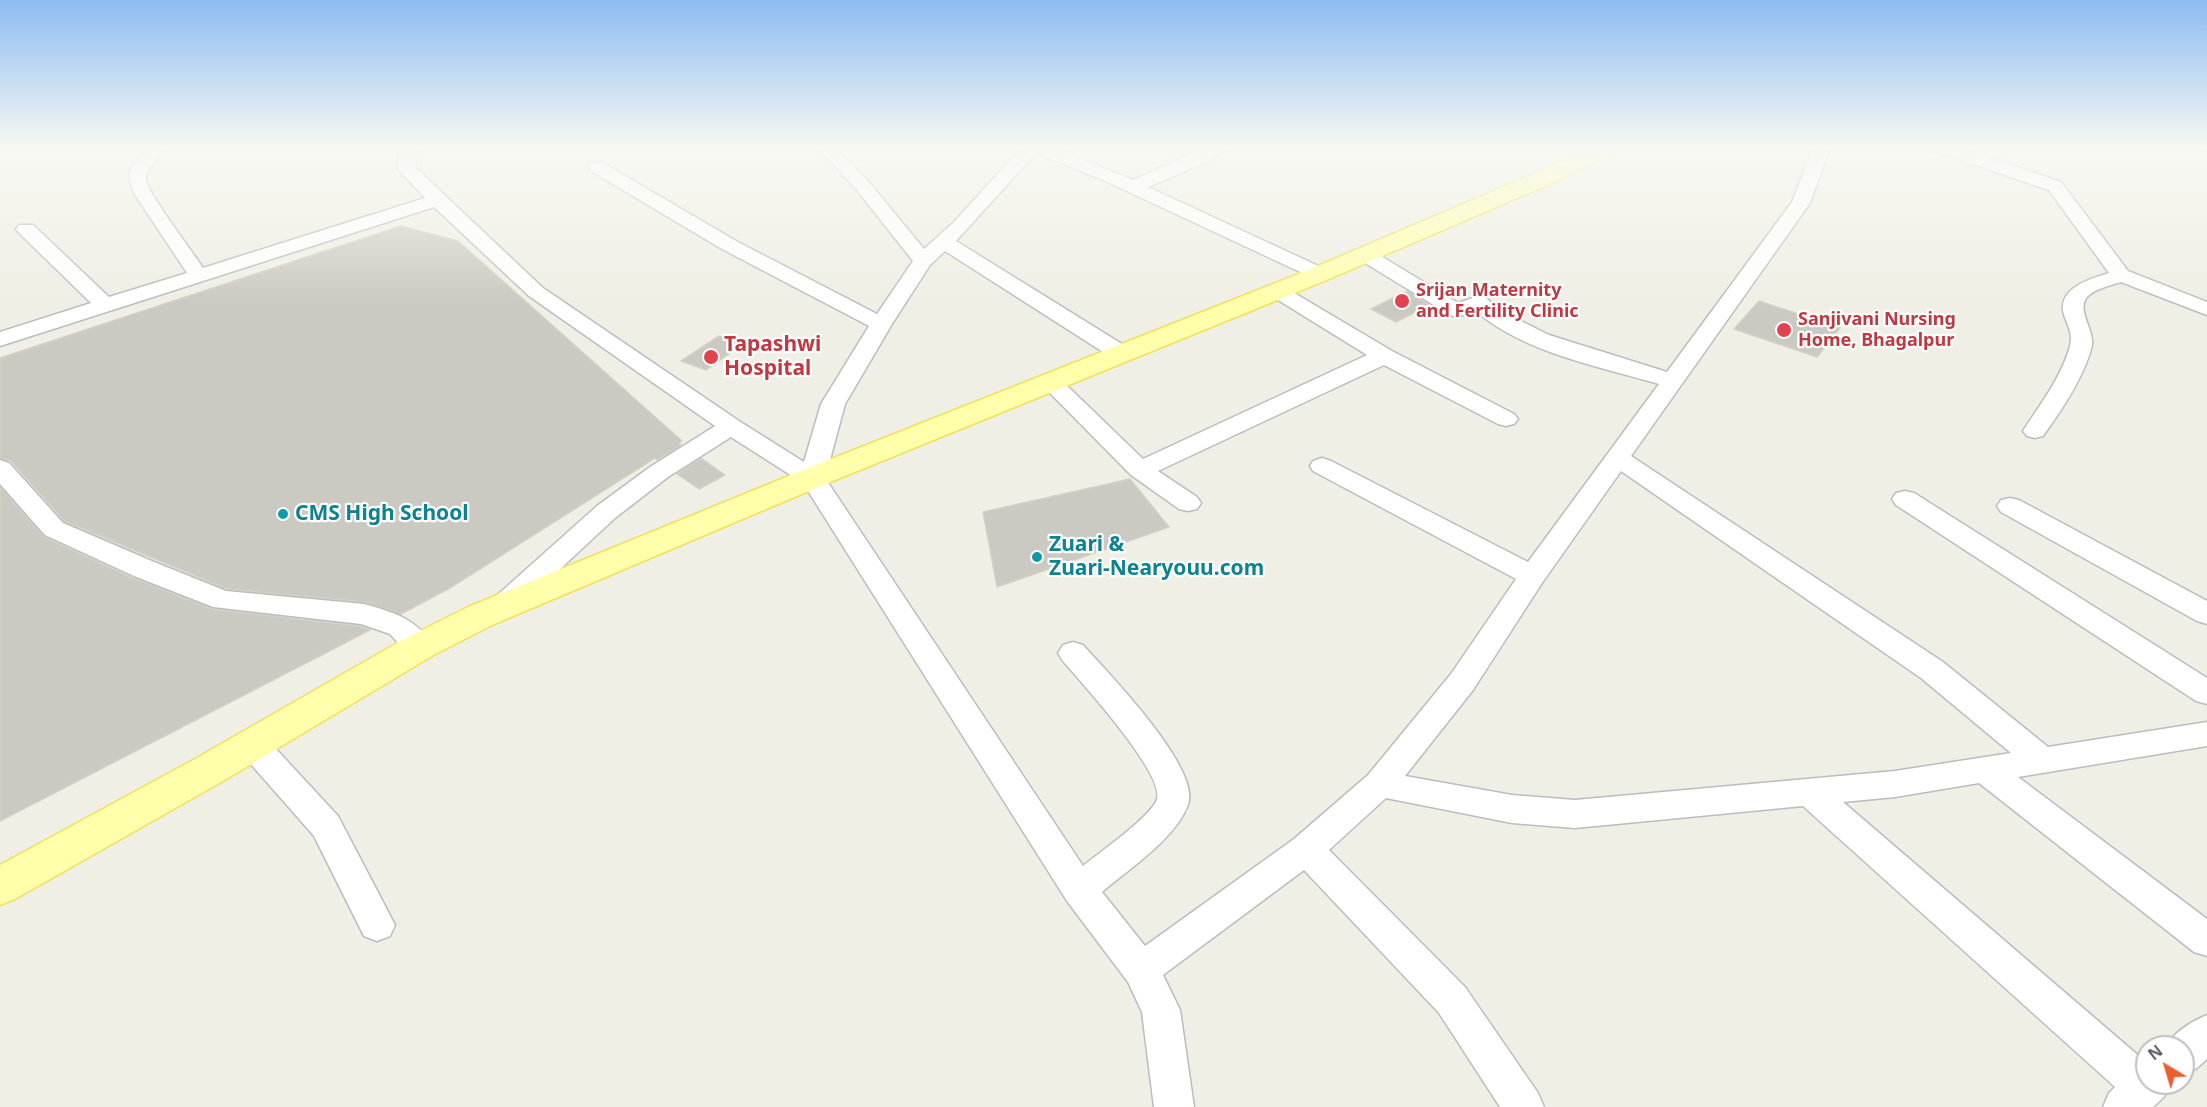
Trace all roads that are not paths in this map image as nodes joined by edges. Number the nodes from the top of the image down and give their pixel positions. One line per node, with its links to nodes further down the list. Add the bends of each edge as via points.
1 (147, 200): 16 (street)
2 (436, 200): 16 (street); 27 (street, via 536,291)
3 (652, 200): 20 (street, via 729,245)
4 (874, 200): 13 (street)
5 (983, 200): 11 (street)
6 (1160, 200): 14 (street)
7 (1491, 200): 12 (main road)
8 (1802, 200): 24 (street)
9 (2065, 200): 15 (street)
10 (26, 229): 18 (street)
11 (944, 242): 13 (street); 22 (street)
12 (1364, 254): 14 (main road); 24 (street, via 1457,311 1479,302 1489,314 1534,337)
13 (923, 261): 20 (street)
14 (1320, 274): 17 (main road)
15 (2121, 275): 19 (street); 28 (street, via 2080,292 2073,304 2082,336 2079,348 2068,377)
16 (199, 276): 18 (street)
17 (1277, 291): 22 (main road); 23 (street)
18 (105, 305): 21 (street)
19 (2207, 309)
20 (881, 324): 33 (street, via 833,404)
21 (3, 334)
22 (1122, 354): 25 (main road)
23 (1384, 356): 26 (street); 32 (street)
24 (1674, 381): 29 (street)
25 (1050, 382): 32 (street); 33 (main road)
26 (1506, 419)
27 (731, 426): 33 (street); 38 (street, via 606,512)
28 (2035, 431)
29 (1618, 458): 37 (street); 45 (street, via 1915,658)
30 (1322, 466): 37 (street)
31 (0, 468): 40 (street, via 54,529 144,569 223,600 363,614 400,627)
32 (1140, 470): 35 (street)
33 (812, 478): 38 (main road); 51 (street)
34 (1905, 499): 42 (street)
35 (1188, 503)
36 (2010, 506): 39 (street)
37 (1532, 576): 47 (street, via 1462,682)
38 (504, 605): 40 (main road)
39 (2207, 614)
40 (419, 647): 44 (main road)
41 (1073, 653): 51 (street, via 1150,746 1174,790 1172,805 1150,830)
42 (2207, 693)
43 (2207, 734): 45 (street)
44 (253, 745): 50 (main road); 52 (street, via 326,826)
45 (2043, 760): 46 (street)
46 (1985, 770): 48 (street); 53 (street)
47 (1380, 784): 48 (street, via 1512,809 1575,813); 49 (street)
48 (1809, 792): 57 (street)
49 (1306, 849): 54 (street); 59 (street, via 1452,1000)
50 (0, 886)
51 (1079, 890): 54 (street)
52 (377, 925)
53 (2207, 940)
54 (1141, 970): 58 (street, via 1161,1010)
55 (2207, 1034): 56 (street)
56 (2195, 1044)
57 (2135, 1088)
58 (1174, 1107)
59 (1524, 1107)

